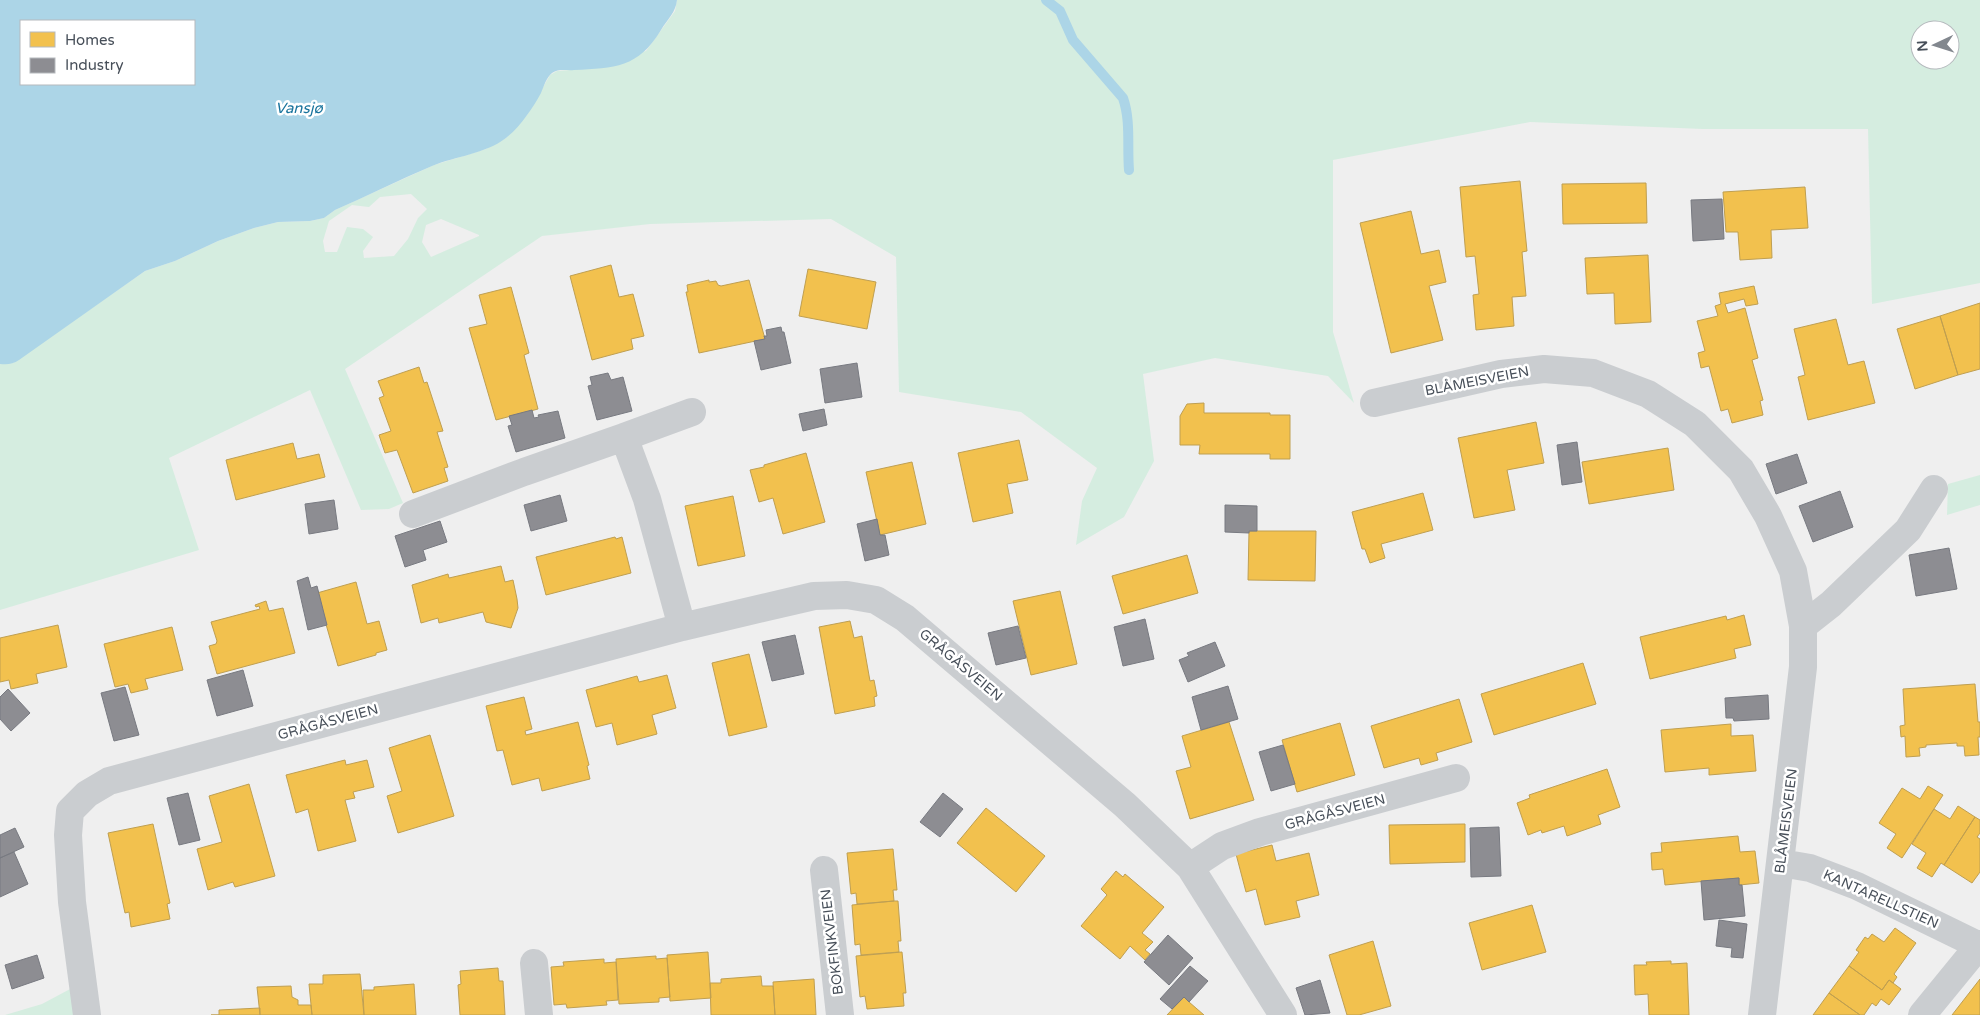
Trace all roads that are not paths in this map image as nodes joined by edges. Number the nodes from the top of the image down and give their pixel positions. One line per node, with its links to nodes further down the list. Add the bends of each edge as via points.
1 (1374, 404): 6 (street, BLÅMEISVEIEN, via 1500,374 1544,368 1593,373 1648,394 1695,424 1741,470 1768,516 1793,571)
2 (692, 412): 3 (street)
3 (624, 437): 5 (street); 7 (street, via 647,498)
4 (1934, 489): 6 (street, via 1908,530 1831,604)
5 (413, 514)
6 (1803, 626): 9 (street, BLÅMEISVEIEN, via 1804,667)
7 (682, 627): 10 (street, GRÅGÅSVEIEN, via 814,596 848,595 876,600 905,618 1126,804); 14 (street, GRÅGÅSVEIEN, via 108,781 86,794 70,811 68,836 72,902)
8 (1456, 778): 10 (street, GRÅGÅSVEIEN, via 1260,832 1222,846)
9 (1781, 863): 12 (street, KANTARELLSTIEN, via 1810,868 1857,886); 18 (street, BLÅMEISVEIEN)
10 (1190, 867): 17 (street, GRÅGÅSVEIEN)
11 (824, 870): 16 (street, BOKFINKVEIEN)
12 (1979, 944): 19 (street, KANTARELLSTIEN)
13 (534, 963): 15 (street)
14 (87, 1015)
15 (539, 1015)
16 (840, 1015)
17 (1283, 1015)
18 (1762, 1015)
19 (1922, 1015)

